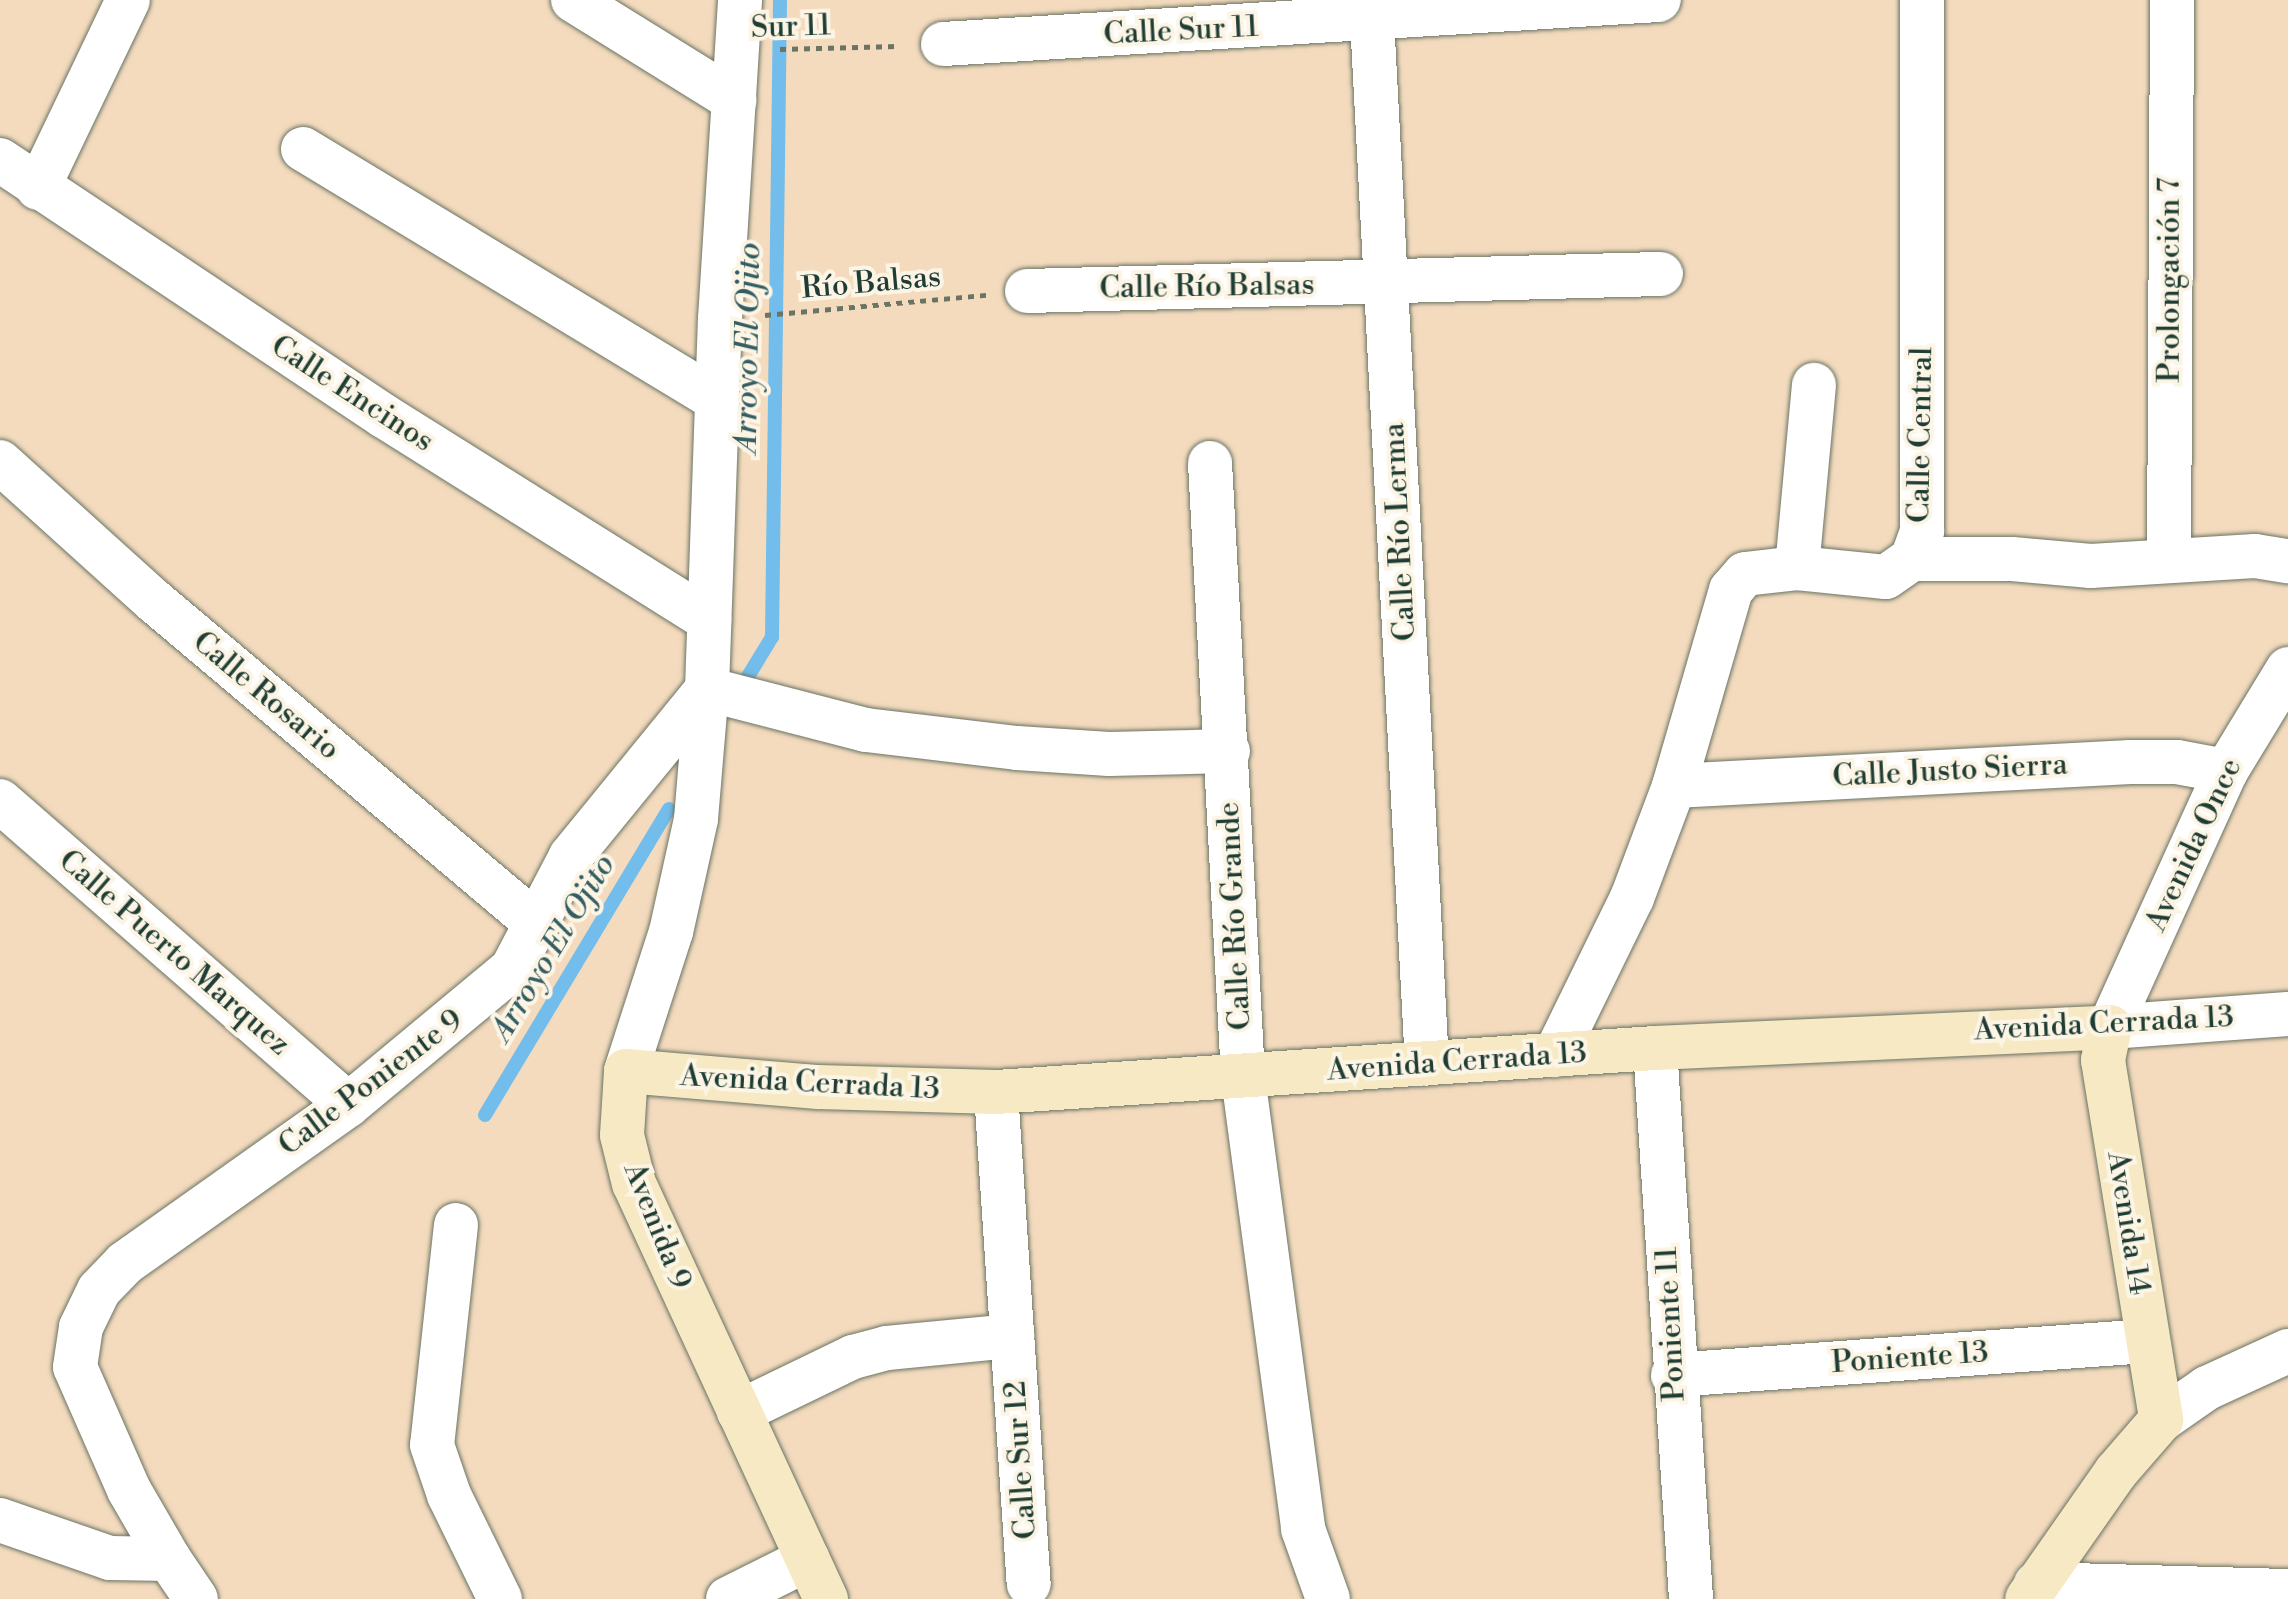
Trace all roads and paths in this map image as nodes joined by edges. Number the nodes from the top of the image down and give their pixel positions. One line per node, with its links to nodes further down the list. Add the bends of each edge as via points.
1 (128, 0): 13 (street)
2 (573, 0): 10 (street)
3 (740, 0): 9 (street)
4 (1659, 0): 7 (street, Calle Sur 11)
5 (1922, 0): 22 (street, Calle Central, via 1922,531)
6 (2172, 0): 23 (street, Prolongación 7)
7 (1371, 10): 8 (street, Calle Sur 11); 15 (street, Calle Río Lerma)
8 (943, 44): 9 (path, Sur 11)
9 (737, 50): 10 (street)
10 (734, 100): 17 (street)
11 (303, 149): 19 (street)
12 (0, 160): 13 (street, Calle Encinos)
13 (38, 188): 26 (street, Calle Encinos, via 384,416)
14 (1661, 274): 15 (street, Calle Río Balsas)
15 (1387, 283): 16 (street, Calle Río Balsas); 38 (street, Calle Río Lerma)
16 (1027, 291): 17 (path, Río Balsas)
17 (720, 319): 19 (street)
18 (1814, 385): 25 (street)
19 (717, 400): 26 (street)
20 (0, 462): 33 (street, Calle Rosario, via 154,601)
21 (1210, 463): 29 (street, Calle Río Grande)
22 (1912, 559): 23 (street, via 2091,566); 25 (street, Calle Central, via 1886,577)
23 (2169, 560): 24 (street, via 2255,556)
24 (2288, 561)
25 (1797, 568): 31 (street, Calle Central, via 1745,574 1731,590)
26 (709, 620): 28 (street)
27 (2288, 669): 30 (street, Avenida Once)
28 (707, 689): 29 (street, via 866,730 1002,747 1109,754); 33 (street, Calle Poniente 9, via 571,856); 39 (street, Avenida 9, via 696,819 671,932)
29 (1228, 751): 40 (street, Calle Río Grande)
30 (2226, 771): 31 (street, Calle Justo Sierra, via 2177,762 2130,762); 35 (street, Avenida Once)
31 (1674, 786): 37 (street, Calle Central, via 1632,898)
32 (0, 801): 42 (street, Calle Puerto Marquez)
33 (537, 924): 42 (street, Calle Poniente 9, via 512,969)
34 (2288, 1014): 35 (street, Avenida Cerrada 13)
35 (2110, 1027): 36 (street, Avenida Cerrada 13); 45 (street, Avenida 14, via 2103,1060)
36 (1655, 1048): 37 (street, Avenida Cerrada 13); 47 (street, Poniente 11)
37 (1555, 1055): 38 (street, Avenida Cerrada 13)
38 (1427, 1064): 40 (street, Avenida Cerrada 13)
39 (626, 1071): 41 (street, Avenida Cerrada 13, via 818,1087); 48 (street, Avenida 9, via 622,1135 634,1184)
40 (1243, 1077): 41 (street, Avenida Cerrada 13); 61 (street, Calle Río Grande, via 1303,1529)
41 (996, 1092): 44 (street, Calle Sur 12)
42 (348, 1105): 51 (street, Calle Poniente 9, via 125,1263 99,1290 81,1327 75,1367 81,1387)
43 (456, 1225): 58 (street, via 432,1445 449,1495)
44 (1012, 1336): 48 (street, Calle Sur 12, via 887,1348 853,1357); 53 (street, Calle Sur 12)
45 (2146, 1341): 47 (street, Poniente 13); 49 (street, Avenida 14)
46 (2288, 1351): 49 (street, via 2207,1388)
47 (1673, 1375): 62 (street, Poniente 11)
48 (739, 1412): 52 (street, Avenida 9)
49 (2161, 1420): 54 (street)
50 (0, 1520): 51 (street, via 110,1558)
51 (169, 1559): 57 (street, Calle Poniente 9)
52 (808, 1559): 59 (street); 60 (street, Avenida 9)
53 (1029, 1584)
54 (2032, 1591): 56 (street)
55 (2288, 1591): 56 (street)
56 (2142, 1594)
57 (196, 1599)
58 (500, 1599)
59 (728, 1599)
60 (826, 1599)
61 (1328, 1599)
62 (1691, 1599)

